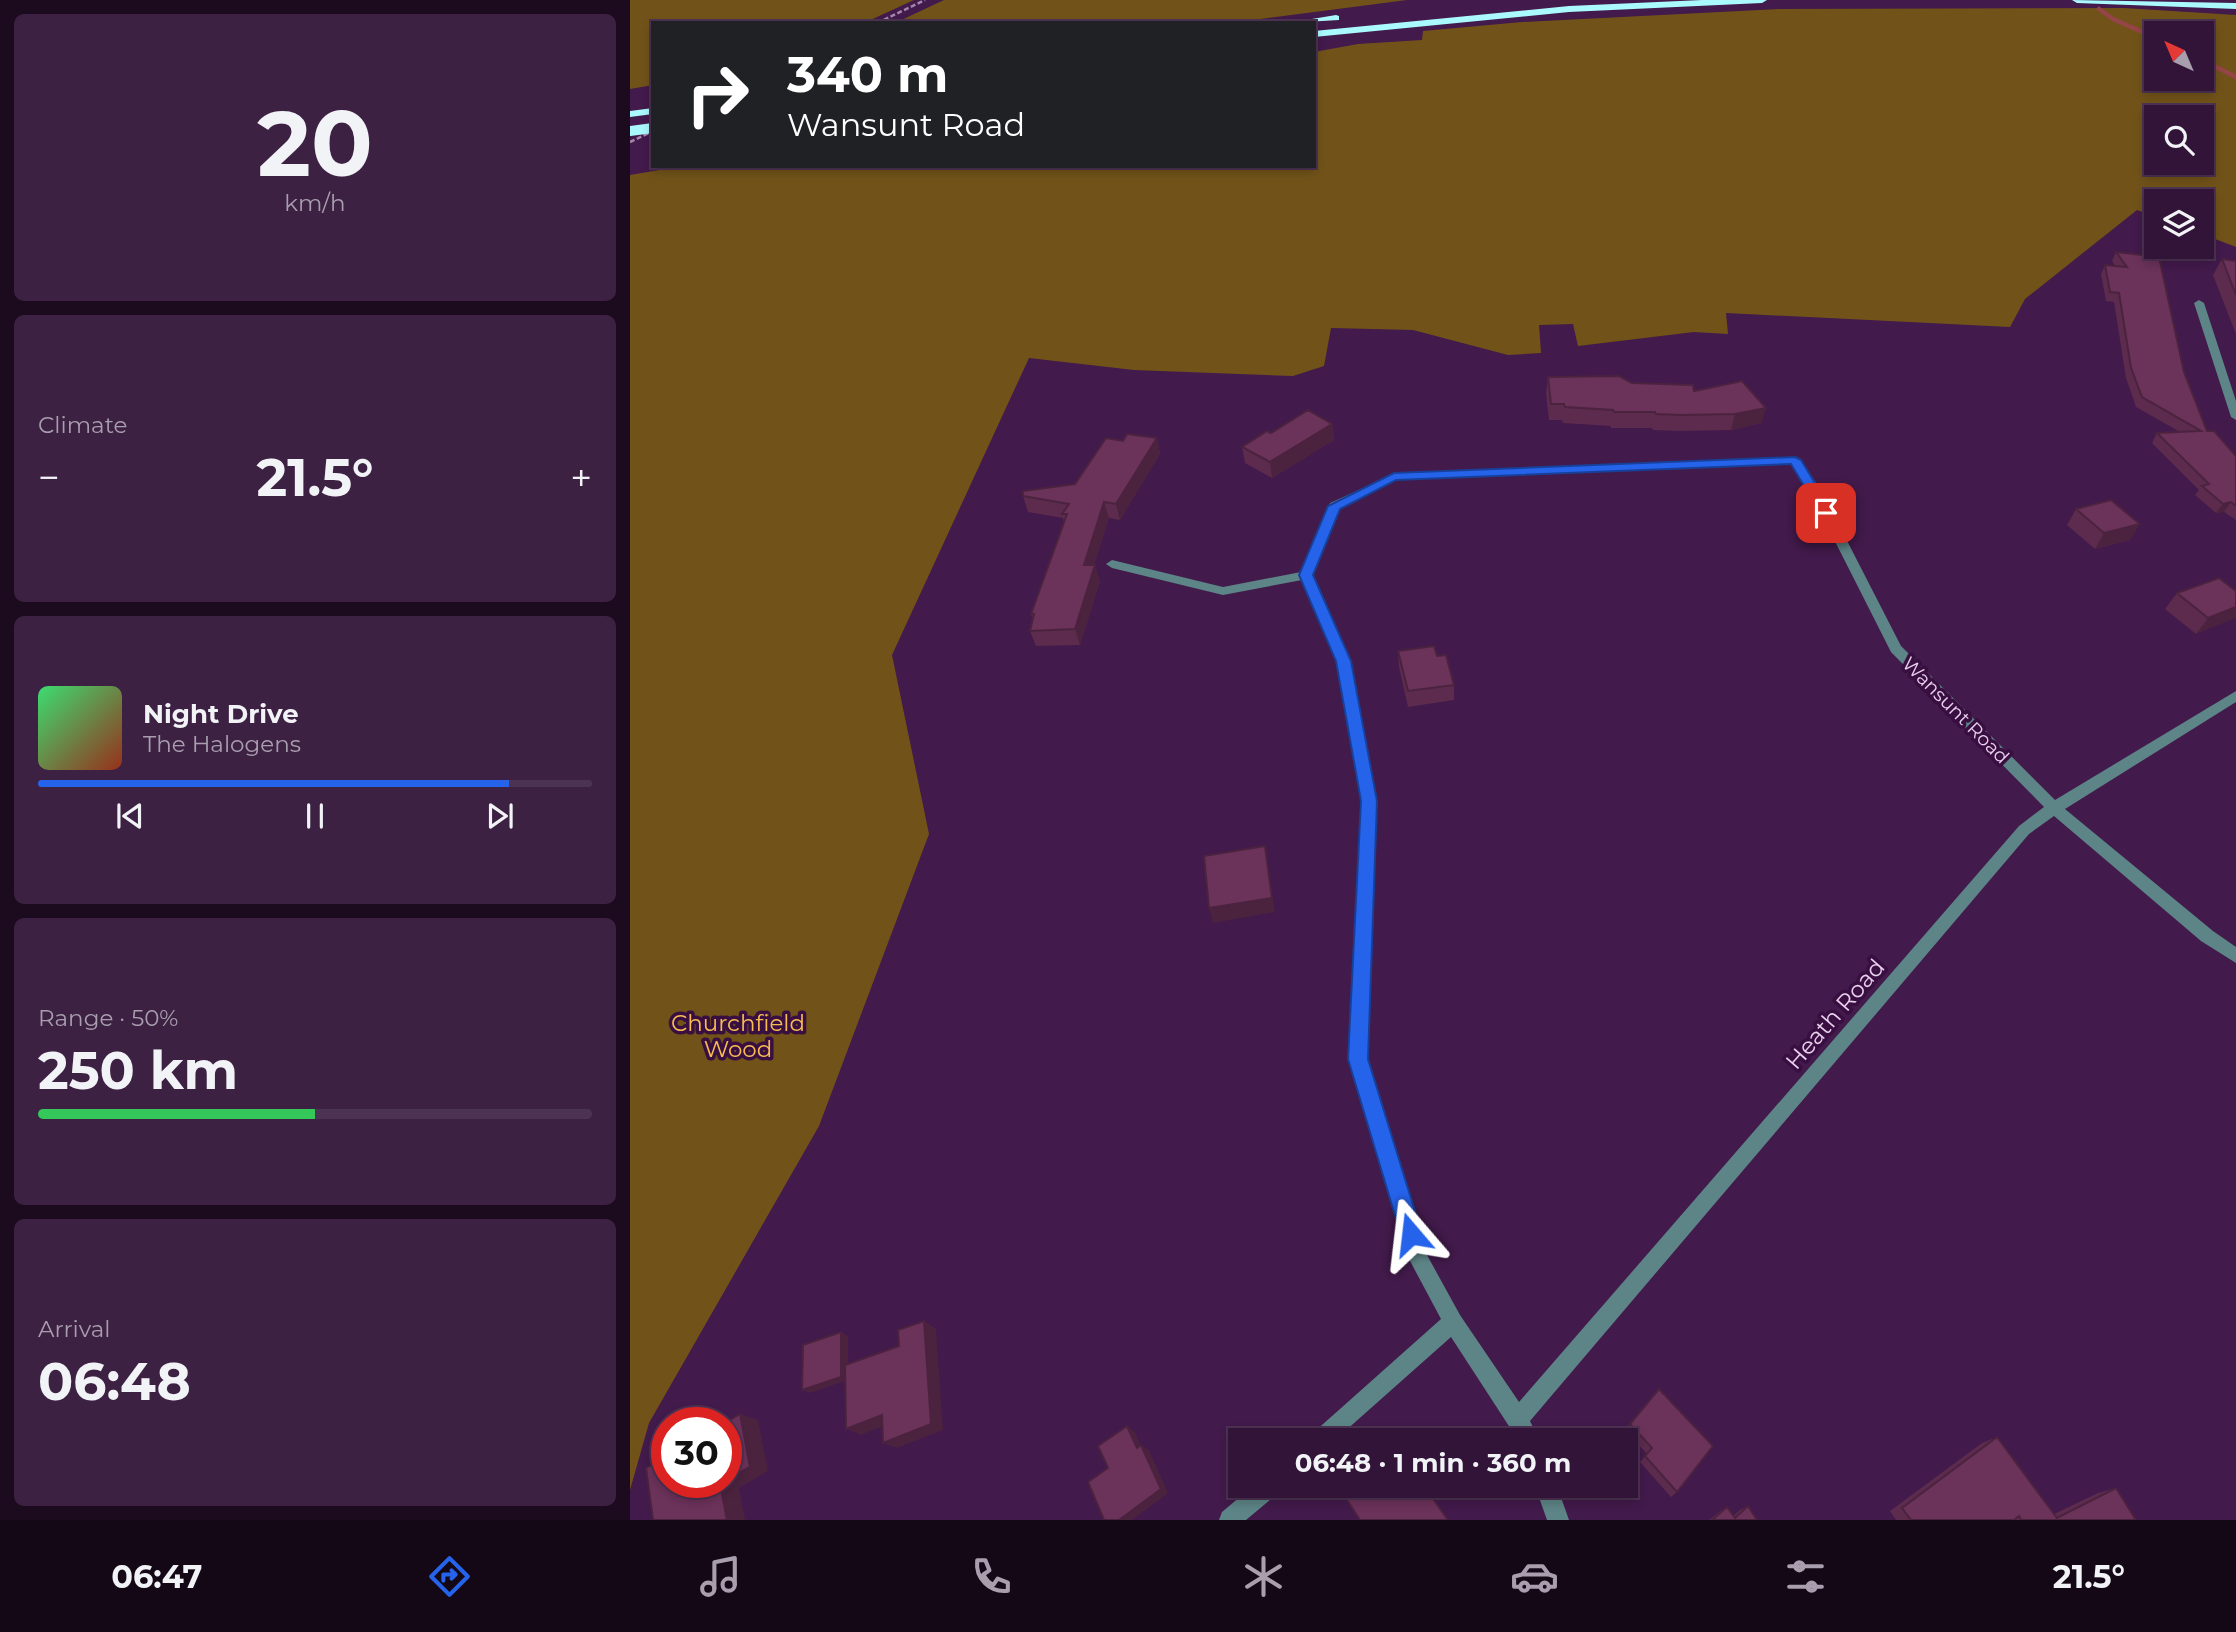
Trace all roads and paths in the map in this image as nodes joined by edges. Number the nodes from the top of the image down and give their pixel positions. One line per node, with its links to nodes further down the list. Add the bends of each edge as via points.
1 (1762, 0): 6 (highway, via 1556,10)
2 (2077, 0): 3 (highway)
3 (2236, 6)
4 (1342, 17): 5 (highway)
5 (1309, 21)
6 (1316, 34)
7 (651, 111): 8 (highway)
8 (630, 114)
9 (651, 128): 10 (highway, bridge)
10 (630, 131)
11 (2199, 303): 12 (street)
12 (2236, 417)
13 (1112, 564): 14 (street, via 1223,592)
14 (1306, 575): 16 (street, Wansunt Road, via 1334,506 1394,477 1795,460 1896,649); 18 (street, via 1343,661 1369,801 1358,1059 1419,1259)
15 (2236, 696): 16 (street, Heath Road)
16 (2054, 808): 17 (street, Wansunt Road); 19 (street, Heath Road, via 2024,830)
17 (2236, 956)
18 (1453, 1322): 19 (street); 20 (street)
19 (1518, 1419): 21 (street)
20 (1334, 1428)
21 (1523, 1428)
22 (1255, 1498): 24 (street)
23 (1551, 1498): 25 (street)
24 (1230, 1520)
25 (1559, 1520)

